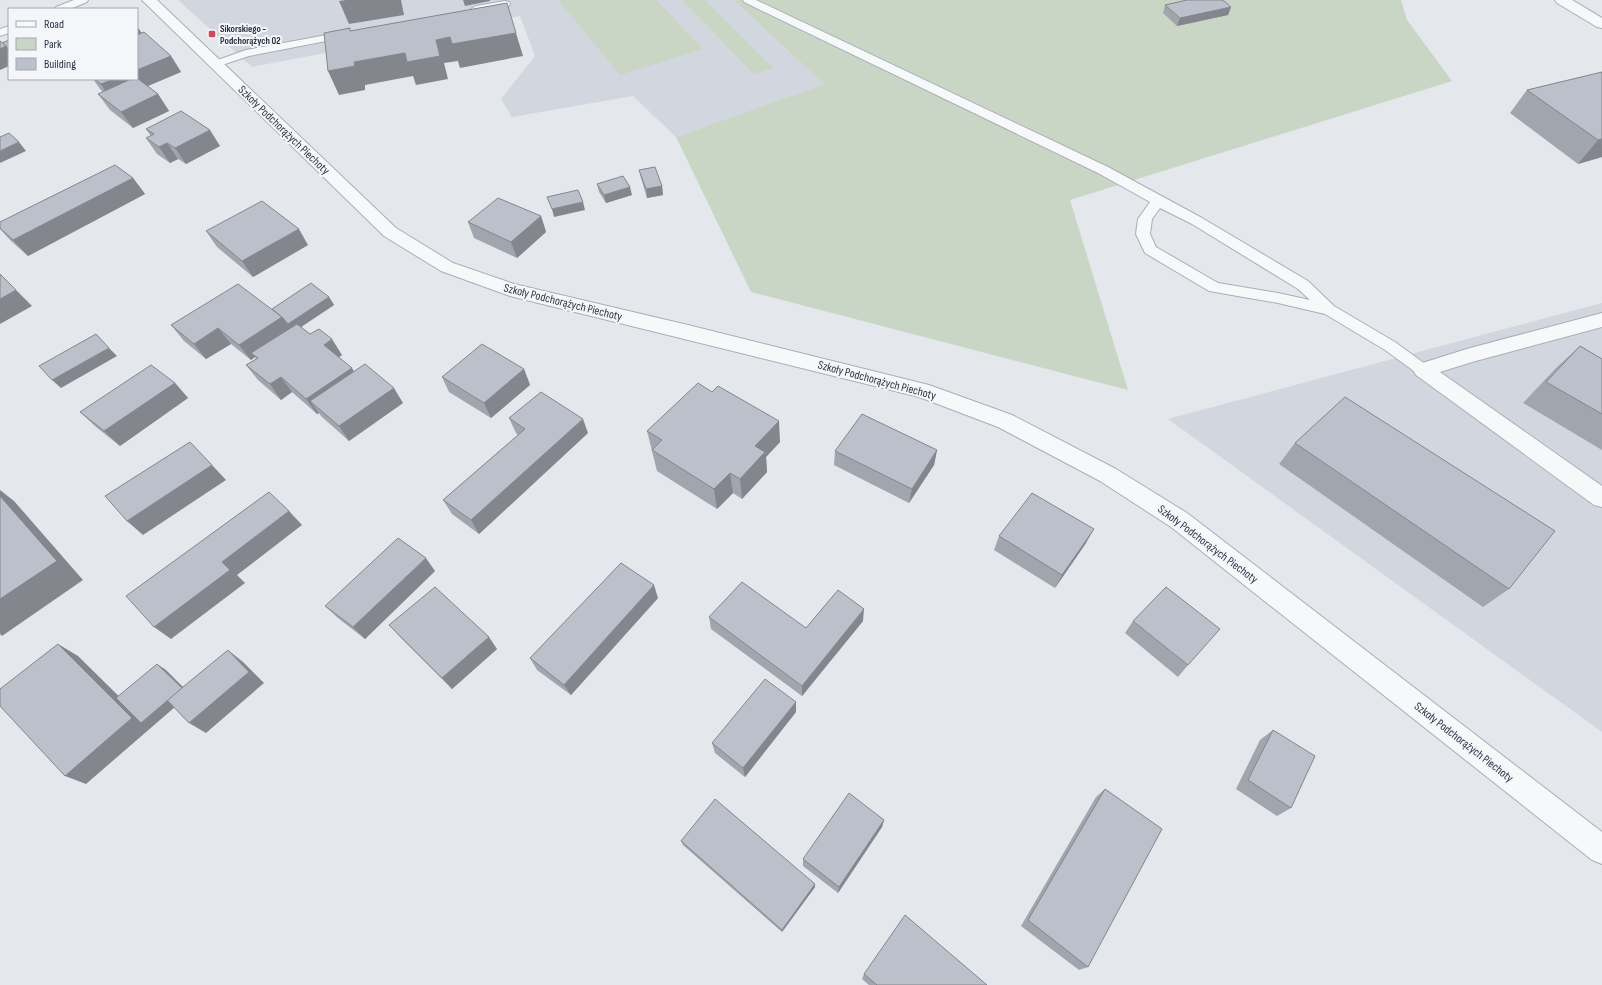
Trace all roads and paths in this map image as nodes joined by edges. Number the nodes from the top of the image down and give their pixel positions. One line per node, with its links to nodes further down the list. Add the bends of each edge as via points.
1 (83, 0): 6 (lane)
2 (149, 0): 10 (street, Szkoły Podchorążych Piechoty)
3 (748, 0): 11 (lane, via 1103,170)
4 (1562, 0): 8 (street)
5 (505, 4): 7 (lane)
6 (63, 8)
7 (466, 11)
8 (1602, 24)
9 (356, 32): 10 (lane, via 246,54)
10 (216, 64): 16 (street, Szkoły Podchorążych Piechoty, via 390,232 447,267 510,290 922,390 1005,422 1108,474 1180,520)
11 (1158, 201): 12 (lane, via 1197,221 1303,285); 12 (lane, via 1145,219 1143,234 1150,250 1214,286)
12 (1329, 310): 14 (lane, via 1390,346)
13 (1602, 320): 14 (street)
14 (1423, 370): 15 (street)
15 (1602, 498)
16 (1602, 850)

